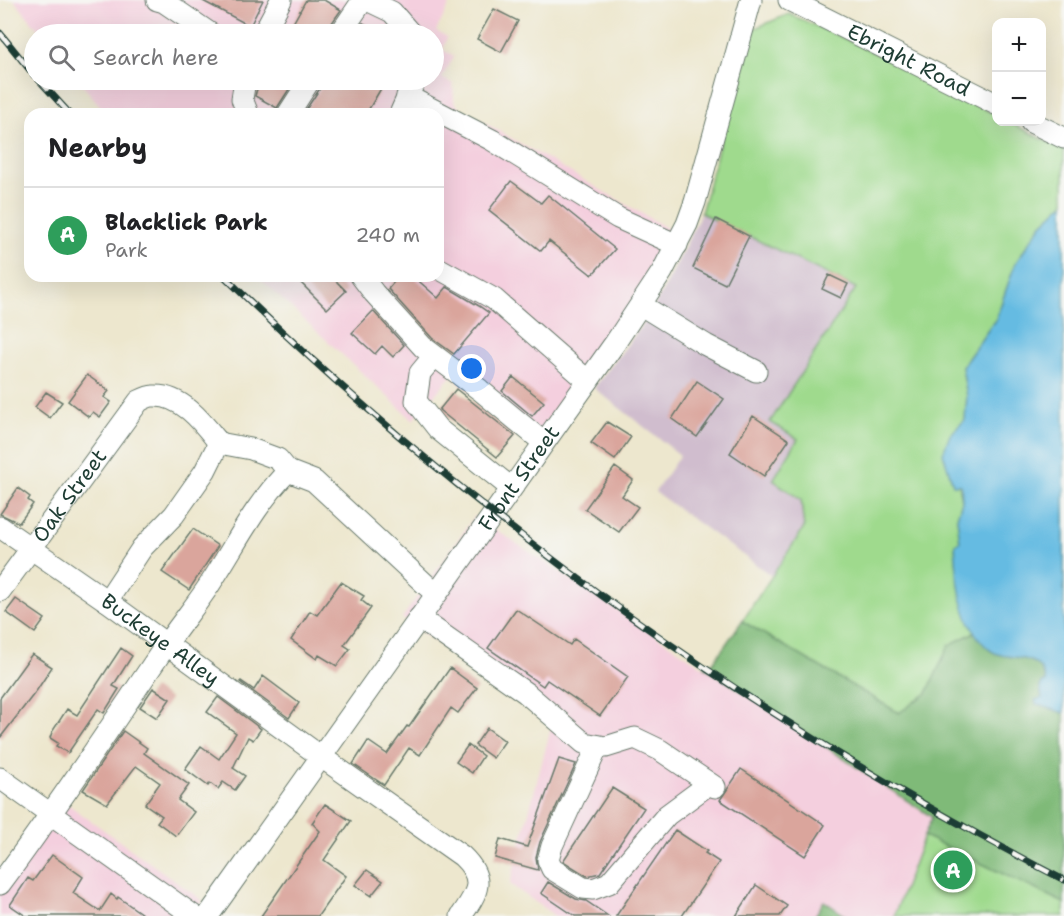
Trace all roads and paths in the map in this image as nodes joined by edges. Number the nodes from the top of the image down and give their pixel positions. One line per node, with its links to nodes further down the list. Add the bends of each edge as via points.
1 (281, 0): 7 (street)
2 (365, 0): 8 (street); 9 (street, via 392,12)
3 (751, 0): 20 (street, Front Street, via 695,202)
4 (789, 0): 13 (street, Ebright Road)
5 (166, 2): 6 (street)
6 (197, 24)
7 (268, 24)
8 (347, 24)
9 (402, 24)
10 (243, 90): 14 (street)
11 (304, 90): 15 (street)
12 (407, 97): 16 (street)
13 (992, 102)
14 (246, 108)
15 (292, 108)
16 (429, 108)
17 (444, 116): 20 (street, via 492,140 618,218)
18 (1039, 126): 19 (street)
19 (1064, 138)
20 (677, 245): 23 (street, Front Street)
21 (444, 271): 26 (street, via 494,299)
22 (367, 282): 24 (street)
23 (641, 305): 25 (street); 26 (street, Front Street)
24 (434, 356): 27 (street); 30 (street, via 420,373 416,401 438,429)
25 (756, 370)
26 (588, 381): 27 (street, Front Street)
27 (543, 442): 30 (street, Front Street)
28 (219, 443): 29 (street, via 278,459); 32 (street, Oak Street, via 177,401 154,396 139,401); 35 (street, via 174,515 142,548)
29 (288, 471): 34 (street, via 314,481); 37 (street, via 241,531 210,584)
30 (511, 488): 34 (street, Front Street)
31 (0, 526): 32 (street, Buckeye Alley)
32 (30, 548): 33 (street, Oak Street); 35 (street, Buckeye Alley)
33 (0, 591)
34 (436, 594): 36 (street, Front Street)
35 (107, 601): 37 (street, Buckeye Alley)
36 (419, 618): 38 (street, via 526,693 584,743); 39 (street, Front Street)
37 (167, 644): 39 (street, Buckeye Alley); 41 (street)
38 (598, 746): 38 (street, via 635,738 660,750 712,786 668,815 609,884 593,889 583,888 552,869 548,860)
39 (320, 756): 44 (street, Front Street); 45 (street, Buckeye Alley, via 473,866 476,894)
40 (0, 778): 41 (street)
41 (52, 815): 42 (street); 43 (street)
42 (0, 884)
43 (194, 916)
44 (208, 916)
45 (460, 916)

